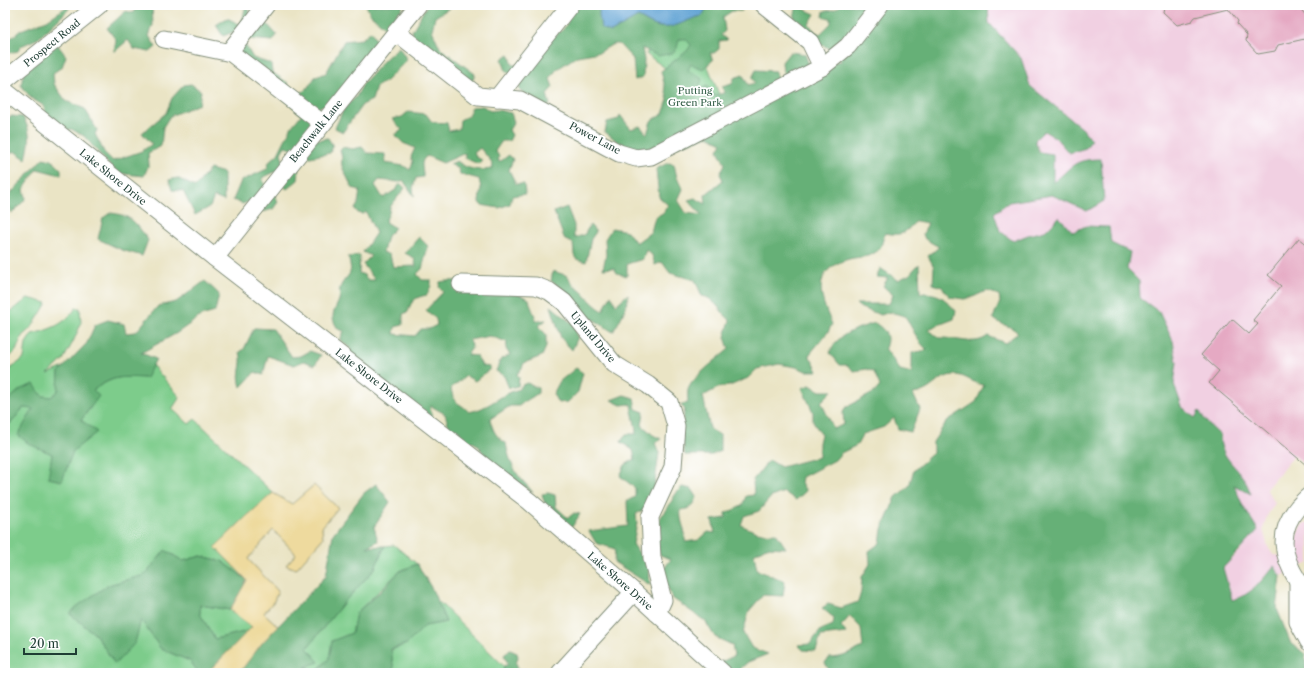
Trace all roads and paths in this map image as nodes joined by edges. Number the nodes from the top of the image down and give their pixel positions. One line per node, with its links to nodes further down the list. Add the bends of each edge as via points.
1 (99, 5): 11 (street, Prospect Road)
2 (266, 5): 9 (street)
3 (418, 5): 7 (street, Beachwalk Lane)
4 (570, 5): 13 (street)
5 (764, 5): 10 (street, via 810,42)
6 (880, 5): 10 (street, Power Lane, via 848,46)
7 (396, 32): 13 (street, Power Lane, via 478,96); 14 (street, Beachwalk Lane)
8 (164, 39): 9 (street)
9 (229, 52): 14 (street)
10 (822, 67): 13 (street, Power Lane, via 651,156 636,158 620,153 520,100)
11 (5, 80)
12 (5, 91): 15 (street, Lake Shore Drive)
13 (497, 98)
14 (322, 122): 15 (street, Beachwalk Lane)
15 (215, 258): 19 (street, Lake Shore Drive, via 528,501)
16 (461, 284): 20 (street, Upland Drive, via 536,286 549,291 564,302 614,364 648,385 669,402 676,426 673,466 650,518 652,558 663,600)
17 (1309, 496): 18 (street, via 1291,516 1285,531 1284,545 1286,558)
18 (1304, 577): 21 (street, via 1298,622)
19 (634, 592): 20 (street, Lake Shore Drive); 22 (street)
20 (657, 613): 23 (street, Lake Shore Drive)
21 (1309, 642)
22 (560, 673)
23 (723, 673)

